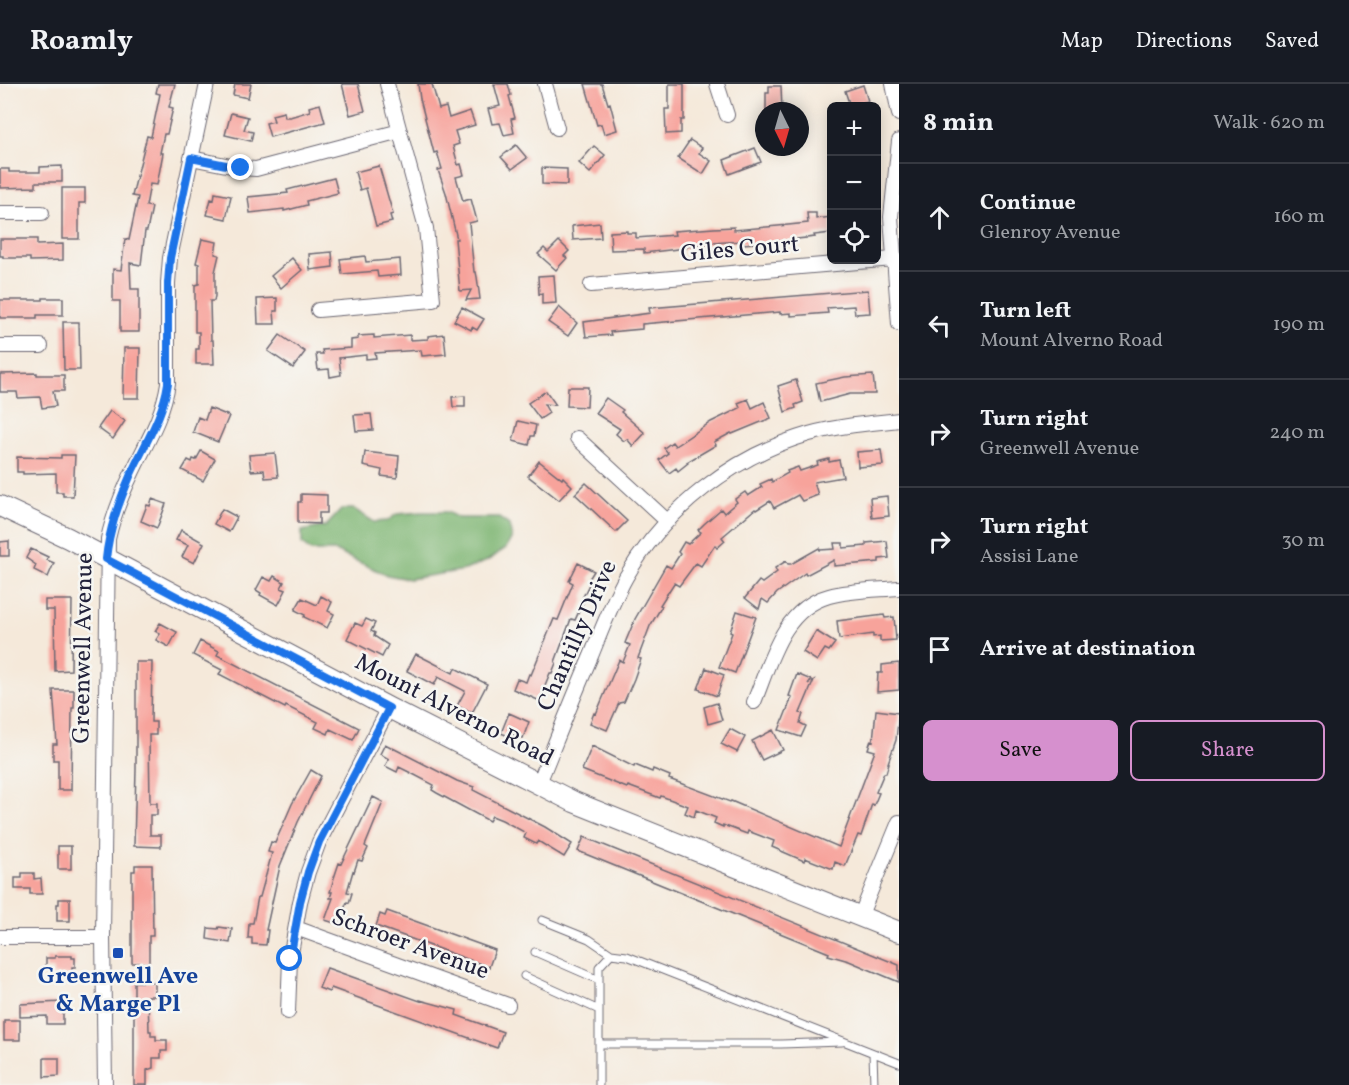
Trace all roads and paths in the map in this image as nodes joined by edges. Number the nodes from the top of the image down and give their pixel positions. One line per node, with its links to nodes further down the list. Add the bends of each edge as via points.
1 (207, 84): 11 (street, Greenwell Avenue)
2 (387, 84): 9 (street)
3 (545, 84): 8 (street)
4 (717, 84): 7 (street)
5 (893, 84): 6 (street)
6 (899, 114)
7 (727, 115)
8 (557, 128)
9 (400, 132): 11 (street, via 256,169); 16 (street, via 426,228 433,300)
10 (899, 141): 14 (street, via 891,217)
11 (191, 158): 24 (street, Greenwell Avenue, via 170,258 165,399 111,523)
12 (0, 213): 13 (street)
13 (42, 213)
14 (893, 259): 15 (street, Giles Court); 17 (street)
15 (591, 285)
16 (318, 310)
17 (899, 324)
18 (0, 346): 19 (street)
19 (41, 346)
20 (899, 420): 23 (street, Chantilly Drive, via 839,427 776,446 710,483)
21 (578, 438): 23 (street)
22 (0, 506): 24 (street, Mount Alverno Road)
23 (667, 521): 28 (street, Chantilly Drive, via 641,554 614,600)
24 (106, 559): 27 (street, Mount Alverno Road); 35 (street, Greenwell Avenue)
25 (899, 588): 26 (street, via 836,594 801,610 782,636)
26 (753, 702)
27 (389, 708): 28 (street, Mount Alverno Road); 32 (street, via 319,842)
28 (539, 783): 30 (street, Mount Alverno Road, via 574,802)
29 (899, 822): 30 (street)
30 (860, 917): 33 (street, Mount Alverno Road)
31 (542, 920): 37 (lane, via 589,939)
32 (296, 928): 40 (street, Schroer Avenue); 42 (street, via 289,968)
33 (899, 932)
34 (0, 937): 35 (street)
35 (103, 937): 47 (street, Greenwell Avenue)
36 (535, 952): 39 (lane)
37 (611, 954): 39 (lane, via 599,966); 43 (lane, via 627,956)
38 (524, 976): 41 (lane)
39 (599, 980): 41 (lane)
40 (508, 1005)
41 (599, 1010): 44 (lane)
42 (288, 1012)
43 (844, 1042): 44 (lane); 45 (lane)
44 (599, 1044): 48 (lane)
45 (873, 1053): 46 (lane); 49 (lane)
46 (899, 1063)
47 (105, 1085)
48 (599, 1085)
49 (874, 1085)

